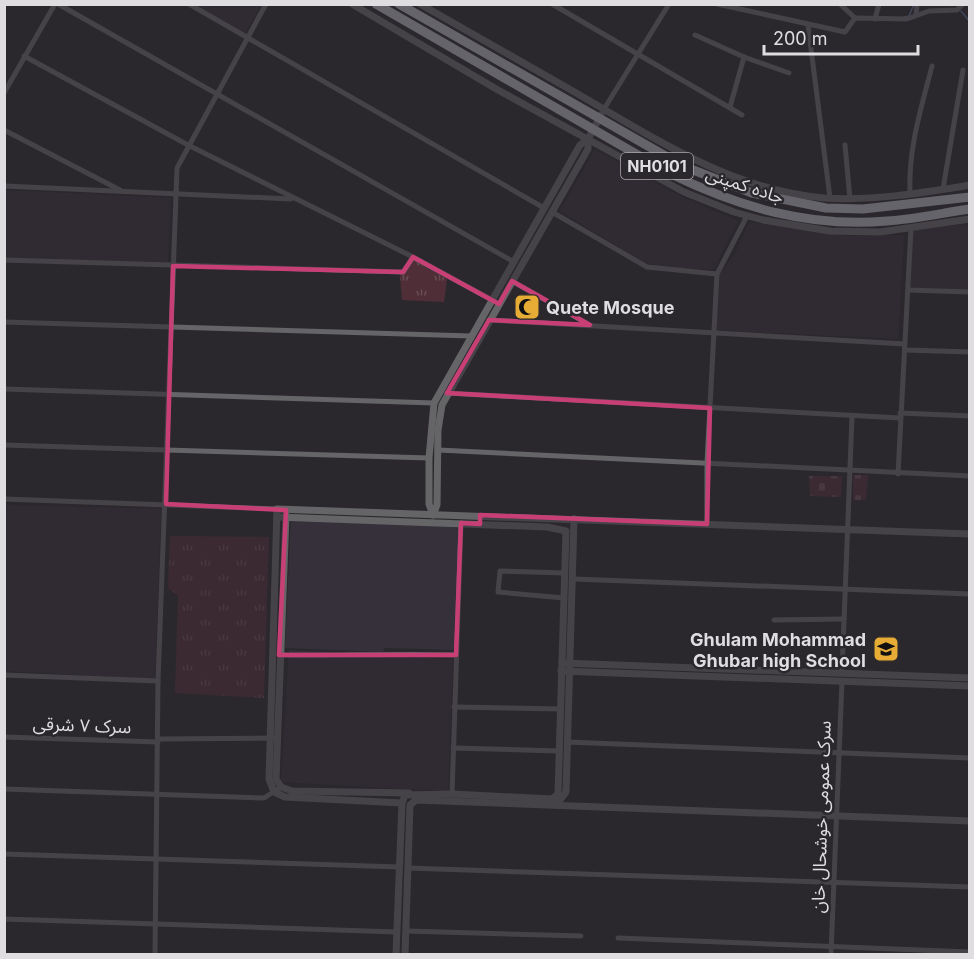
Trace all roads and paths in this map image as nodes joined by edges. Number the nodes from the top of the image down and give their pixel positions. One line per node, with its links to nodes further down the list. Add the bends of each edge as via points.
1 (56, 4): 23 (street); 28 (street)
2 (189, 4): 21 (street)
3 (266, 4): 21 (street)
4 (352, 4): 35 (street)
5 (376, 4): 34 (highway, جاده کمپنی / NH0101)
6 (399, 4): 31 (highway, جاده کمپنی / NH0101)
7 (420, 4): 14 (street)
8 (552, 4): 22 (street)
9 (669, 4): 22 (street)
10 (717, 4): 19 (street)
11 (840, 4): 17 (street)
12 (917, 4): 16 (street)
13 (963, 4): 16 (street, via 957,10)
14 (428, 7): 31 (street)
15 (878, 8): 18 (street)
16 (916, 15): 18 (street, via 907,20)
17 (855, 18): 18 (street); 19 (street, via 845,32)
18 (875, 19)
19 (808, 25): 45 (street)
20 (695, 35): 24 (street)
21 (247, 38): 28 (street); 48 (street)
22 (638, 53): 30 (street); 31 (street)
23 (24, 56): 29 (street); 36 (street)
24 (744, 57): 27 (street); 30 (street)
25 (932, 66): 43 (street, via 912,147)
26 (963, 70): 40 (street)
27 (789, 73)
28 (216, 92): 36 (street); 58 (street)
29 (4, 93)
30 (730, 107): 32 (street)
31 (602, 113): 34 (street); 44 (highway, جاده کمپنی / NH0101, via 683,166 772,198 826,208 863,209); 45 (street, via 714,170 785,192)
32 (742, 115)
33 (4, 130): 41 (street)
34 (593, 130): 35 (street); 51 (highway, جاده کمپنی / NH0101, via 705,191)
35 (588, 139): 48 (street, via 580,145); 50 (street, via 588,149); 52 (street, via 684,192)
36 (188, 145): 42 (street, via 177,168); 46 (street)
37 (845, 145): 47 (street)
38 (969, 185): 40 (street)
39 (4, 186): 41 (street)
40 (943, 189): 43 (street)
41 (122, 191): 42 (street)
42 (176, 194): 46 (street); 59 (street)
43 (910, 194): 47 (street)
44 (969, 197)
45 (830, 198): 47 (street)
46 (293, 199): 56 (street)
47 (850, 199)
48 (544, 208): 58 (street)
49 (969, 209): 54 (highway, جاده کمپنی / NH0101)
50 (552, 212): 60 (street, via 648,267); 61 (street)
51 (764, 215): 52 (street); 54 (highway, جاده کمپنی / NH0101)
52 (747, 216): 60 (street)
53 (969, 219): 55 (street)
54 (831, 226): 55 (street, via 880,232)
55 (911, 228): 63 (street)
56 (413, 257): 59 (street, via 403,272); 65 (street)
57 (4, 260): 59 (street)
58 (514, 262): 62 (street)
59 (172, 266): 69 (street)
60 (717, 274): 70 (street)
61 (512, 281): 62 (street); 68 (street)
62 (503, 289): 65 (street)
63 (908, 290): 64 (street); 72 (street)
64 (969, 292)
65 (495, 302): 66 (street); 71 (street)
66 (489, 320): 68 (street); 75 (street)
67 (4, 322): 69 (street)
68 (590, 325): 70 (street)
69 (171, 327): 71 (street); 76 (street)
70 (713, 334): 72 (street); 78 (street)
71 (471, 336): 77 (street)
72 (905, 347): 73 (street); 79 (street)
73 (969, 352)
74 (4, 389): 76 (street)
75 (447, 393): 78 (street); 83 (street, via 439,419)
76 (169, 394): 77 (street); 84 (street)
77 (434, 403): 85 (street)
78 (710, 408): 81 (street); 86 (street)
79 (900, 416): 80 (street); 81 (street); 88 (street)
80 (969, 416)
81 (852, 417): 87 (street)
82 (4, 445): 84 (street)
83 (438, 450): 86 (street); 94 (street, via 437,505)
84 (167, 452): 85 (street); 91 (street)
85 (429, 458): 94 (street, via 429,504)
86 (707, 463): 87 (street); 99 (street)
87 (850, 471): 88 (street); 101 (street)
88 (898, 474): 89 (street)
89 (969, 476)
90 (4, 499): 91 (street)
91 (166, 504): 92 (street); 121 (street)
92 (277, 513): 93 (street); 127 (street)
93 (286, 513): 96 (street); 110 (street)
94 (433, 515): 95 (street); 96 (street)
95 (480, 515): 97 (street); 100 (street)
96 (370, 517): 98 (street)
97 (574, 519): 99 (street); 104 (street)
98 (461, 523): 100 (street); 111 (street)
99 (707, 524): 101 (street)
100 (480, 525): 103 (street, via 562,528 567,537)
101 (848, 529): 102 (street); 105 (street)
102 (969, 534)
103 (565, 573): 107 (street); 107 (street, via 502,570 498,592)
104 (574, 579): 105 (street); 113 (street)
105 (845, 589): 106 (street); 108 (street)
106 (969, 594)
107 (564, 598): 112 (street)
108 (844, 619): 109 (street); 116 (street)
109 (774, 620)
110 (279, 655): 111 (street); 127 (street)
111 (456, 655): 124 (street)
112 (562, 663): 113 (street); 114 (street)
113 (571, 663): 115 (street); 118 (street)
114 (561, 672): 115 (street); 125 (street)
115 (570, 672): 118 (street); 129 (street)
116 (842, 672): 118 (street); 120 (street)
117 (4, 675): 121 (street)
118 (782, 675): 122 (street)
119 (969, 678): 120 (street)
120 (892, 680): 122 (street); 123 (street)
121 (158, 681): 128 (street)
122 (842, 681): 132 (street, سرک عمومی خوشحال خان)
123 (969, 686)
124 (454, 707): 125 (street); 130 (street)
125 (561, 709): 131 (street)
126 (4, 737): 128 (street, سرک ۷ شرقی)
127 (274, 738): 128 (street, سرک ۷ شرقی); 134 (street, via 276,779); 136 (street, via 269,779)
128 (158, 740): 139 (street)
129 (567, 742): 132 (street); 143 (street, via 566,792)
130 (453, 748): 131 (street); 138 (street)
131 (559, 751): 141 (street, via 559,790 552,798)
132 (838, 754): 133 (street); 144 (street, سرک عمومی خوشحال خان)
133 (969, 758)
134 (281, 787): 136 (street); 137 (street, via 292,791)
135 (4, 789): 139 (street)
136 (274, 792): 139 (street, via 264,798); 142 (street, via 285,797)
137 (409, 793): 138 (street); 142 (street)
138 (452, 794): 140 (street)
139 (158, 795): 147 (street)
140 (462, 798): 141 (street); 149 (street, via 412,801)
141 (495, 799): 143 (street)
142 (402, 803): 148 (street)
143 (556, 805): 144 (street)
144 (836, 816): 145 (street); 150 (street, سرک عمومی خوشحال خان)
145 (969, 820)
146 (4, 854): 147 (street)
147 (157, 860): 148 (street); 153 (street)
148 (399, 867): 155 (street)
149 (408, 868): 150 (street); 154 (street)
150 (833, 882): 151 (street); 158 (street, سرک عمومی خوشحال خان)
151 (969, 887)
152 (4, 919): 153 (street)
153 (155, 923): 155 (street); 160 (street)
154 (406, 931): 156 (street); 162 (street)
155 (397, 932): 161 (street)
156 (581, 936)
157 (618, 938): 158 (street)
158 (831, 947): 159 (street); 163 (street, سرک عمومی خوشحال خان)
159 (969, 952)
160 (155, 954)
161 (396, 954)
162 (405, 954)
163 (831, 954)

